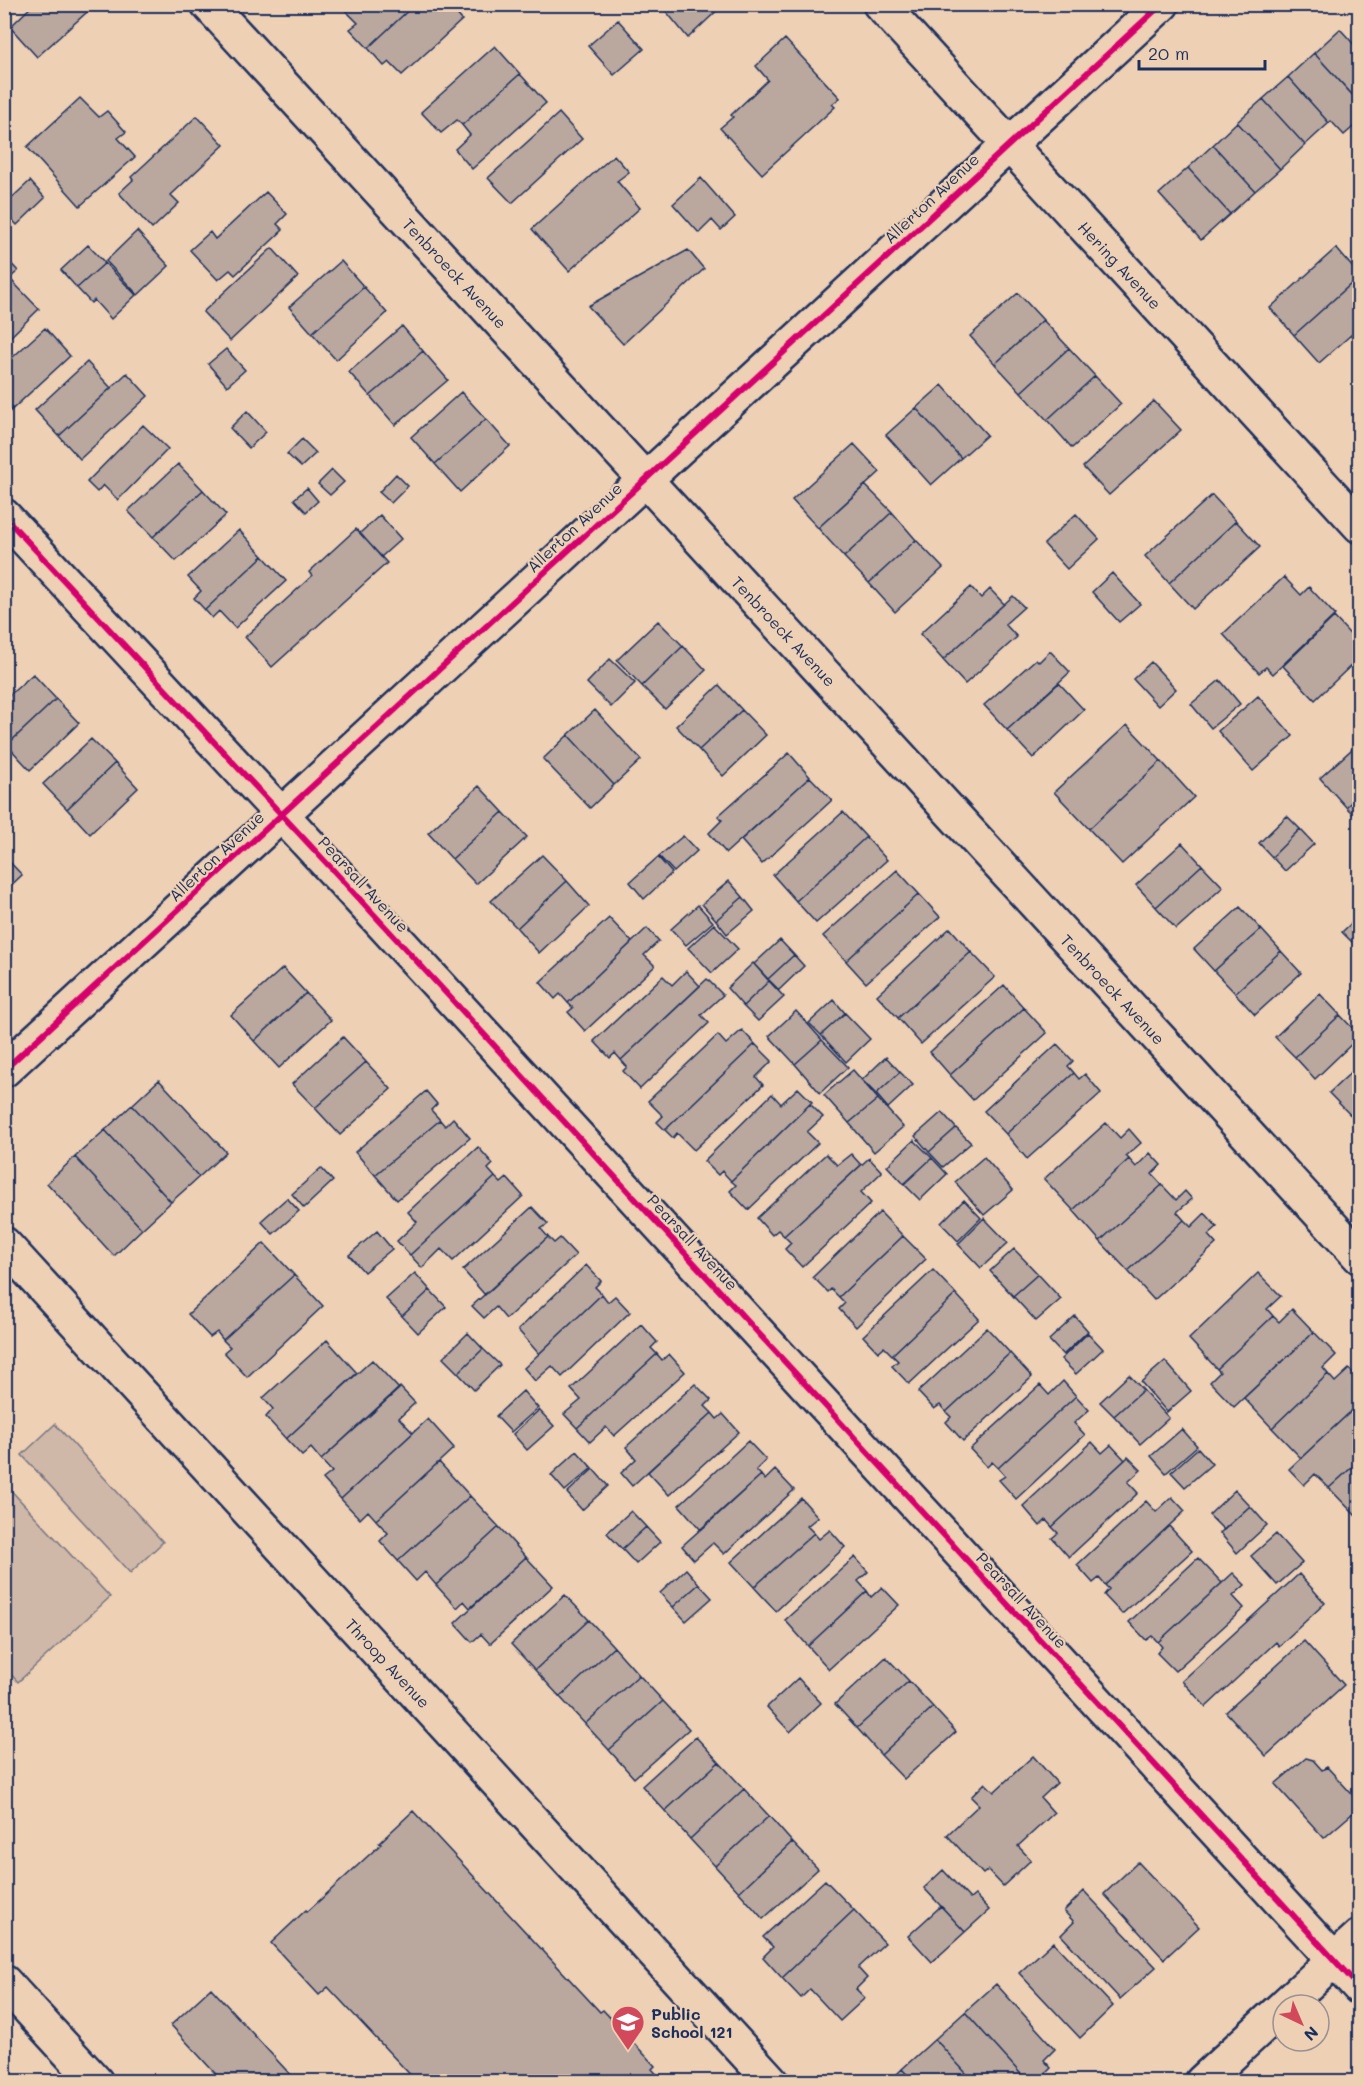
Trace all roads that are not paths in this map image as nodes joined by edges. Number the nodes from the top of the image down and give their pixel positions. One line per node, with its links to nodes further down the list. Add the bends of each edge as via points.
1 (208, 4): 5 (street, Tenbroeck Avenue)
2 (880, 4): 4 (street, Hering Avenue)
3 (1162, 4): 4 (street, Allerton Avenue)
4 (1009, 145): 5 (street, Allerton Avenue); 7 (street, Hering Avenue)
5 (645, 480): 8 (street, Allerton Avenue); 11 (street, Tenbroeck Avenue)
6 (4, 516): 8 (street, Pearsall Avenue)
7 (1359, 526)
8 (281, 815): 9 (street, Allerton Avenue); 13 (street, Pearsall Avenue)
9 (4, 1070)
10 (4, 1244): 19 (street, Throop Avenue)
11 (1359, 1257)
12 (1359, 1936): 13 (street)
13 (1334, 1960): 15 (street, Pearsall Avenue); 16 (street)
14 (4, 1982): 18 (street)
15 (1359, 1988)
16 (1298, 1993)
17 (1271, 2018): 20 (street)
18 (96, 2082)
19 (772, 2082)
20 (1202, 2082)

